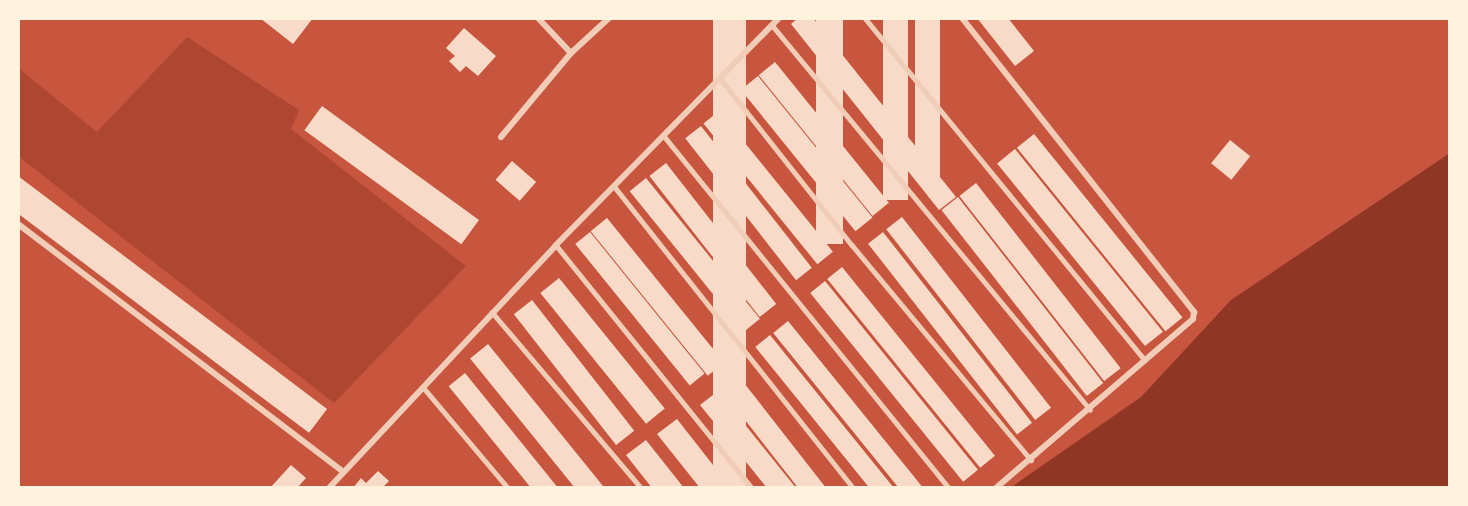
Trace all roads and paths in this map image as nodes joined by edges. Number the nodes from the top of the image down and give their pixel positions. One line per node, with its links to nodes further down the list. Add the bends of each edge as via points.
1 (538, 18): 7 (street)
2 (609, 18): 7 (street)
3 (779, 18): 6 (street)
4 (865, 18): 15 (lane)
5 (962, 18): 15 (street, via 1191,303 1193,319)
6 (772, 25): 8 (street); 17 (lane)
7 (572, 53): 10 (street)
8 (720, 78): 9 (street); 18 (lane, via 852,245)
9 (664, 136): 11 (street); 25 (lane)
10 (501, 137)
11 (614, 186): 13 (street); 24 (lane)
12 (18, 224): 19 (street)
13 (556, 245): 14 (street); 23 (lane)
14 (492, 312): 16 (street); 22 (lane)
15 (1145, 360): 17 (street)
16 (423, 387): 19 (street); 21 (lane)
17 (1090, 409): 18 (street)
18 (1031, 460): 26 (street)
19 (343, 472): 20 (street)
20 (329, 488)
21 (508, 488)
22 (640, 488)
23 (752, 488)
24 (853, 488)
25 (949, 488)
26 (996, 488)

